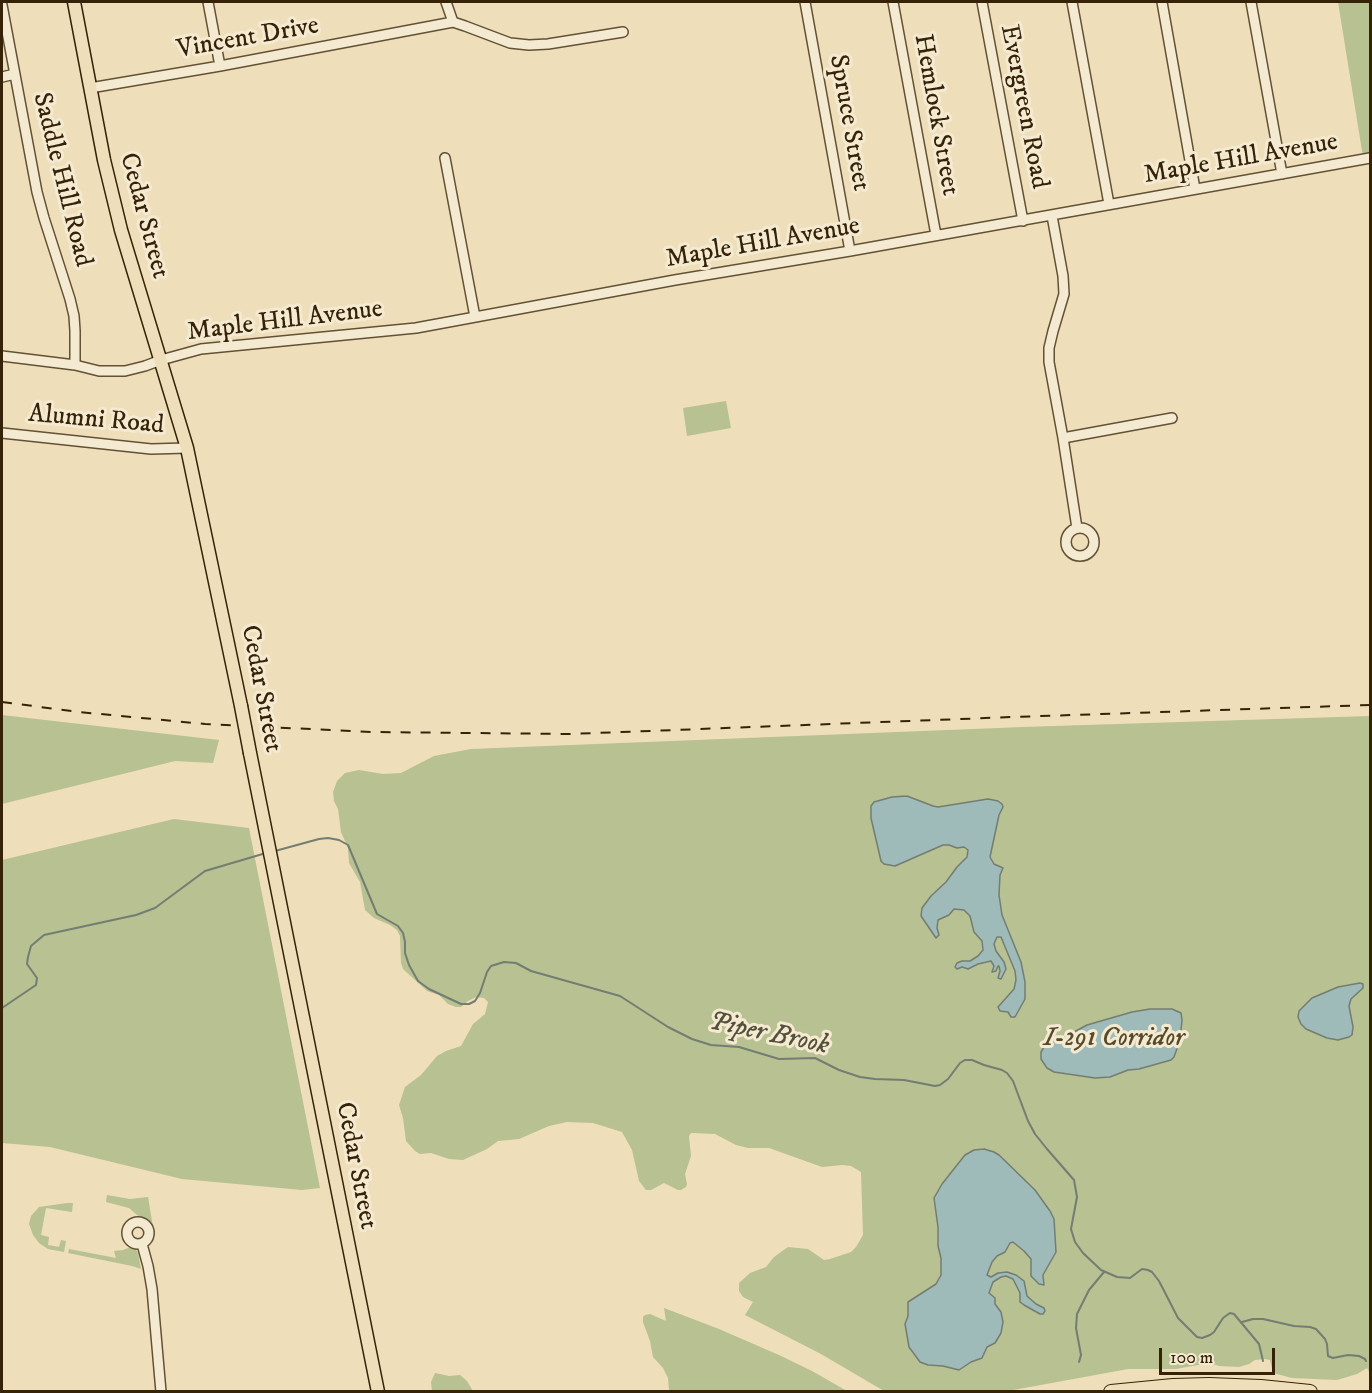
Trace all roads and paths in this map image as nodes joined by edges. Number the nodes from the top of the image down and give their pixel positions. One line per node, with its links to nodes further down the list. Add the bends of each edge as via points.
1 (74, 2): 16 (main road, Cedar Street)
2 (208, 2): 13 (street)
3 (446, 2): 11 (street)
4 (805, 2): 25 (street, Spruce Street)
5 (893, 2): 24 (street, Hemlock Street)
6 (982, 2): 23 (street, Evergreen Road)
7 (1072, 2): 21 (street)
8 (1162, 2): 20 (street)
9 (1251, 2): 19 (street)
10 (2, 5): 14 (street, Saddle Hill Road)
11 (453, 22): 12 (street, via 510,43 529,45); 13 (street, Vincent Drive)
12 (622, 32)
13 (220, 66): 16 (street, Vincent Drive)
14 (15, 74): 15 (street); 29 (street, Saddle Hill Road, via 44,218 74,316)
15 (2, 77)
16 (90, 88): 28 (main road, Cedar Street, via 121,230)
17 (445, 158): 26 (street)
18 (1371, 158): 19 (street, Maple Hill Avenue)
19 (1282, 174): 20 (street, Maple Hill Avenue)
20 (1195, 189): 21 (street, Maple Hill Avenue)
21 (1109, 204): 22 (street, Maple Hill Avenue)
22 (1052, 216): 23 (street, Maple Hill Avenue); 32 (street, via 1064,294 1049,348 1049,362)
23 (1023, 220): 24 (street, Maple Hill Avenue)
24 (936, 235): 25 (street, Maple Hill Avenue)
25 (850, 251): 26 (street, Maple Hill Avenue)
26 (475, 317): 28 (street, Maple Hill Avenue, via 416,328 201,349)
27 (2, 356): 29 (street, Maple Hill Avenue)
28 (161, 360): 29 (street, Maple Hill Avenue, via 125,371 99,371); 33 (main road, Cedar Street)
29 (75, 365)
30 (1172, 418): 32 (street)
31 (2, 433): 33 (street, Alumni Road, via 151,450)
32 (1063, 438): 34 (street)
33 (187, 448): 37 (main road, Cedar Street, bridge)
34 (1077, 528)
35 (142, 1244): 36 (street, via 152,1289)
36 (161, 1392)
37 (378, 1392)
38 (1111, 1392): 39 (highway, via 1209,1385)
39 (1310, 1392)

